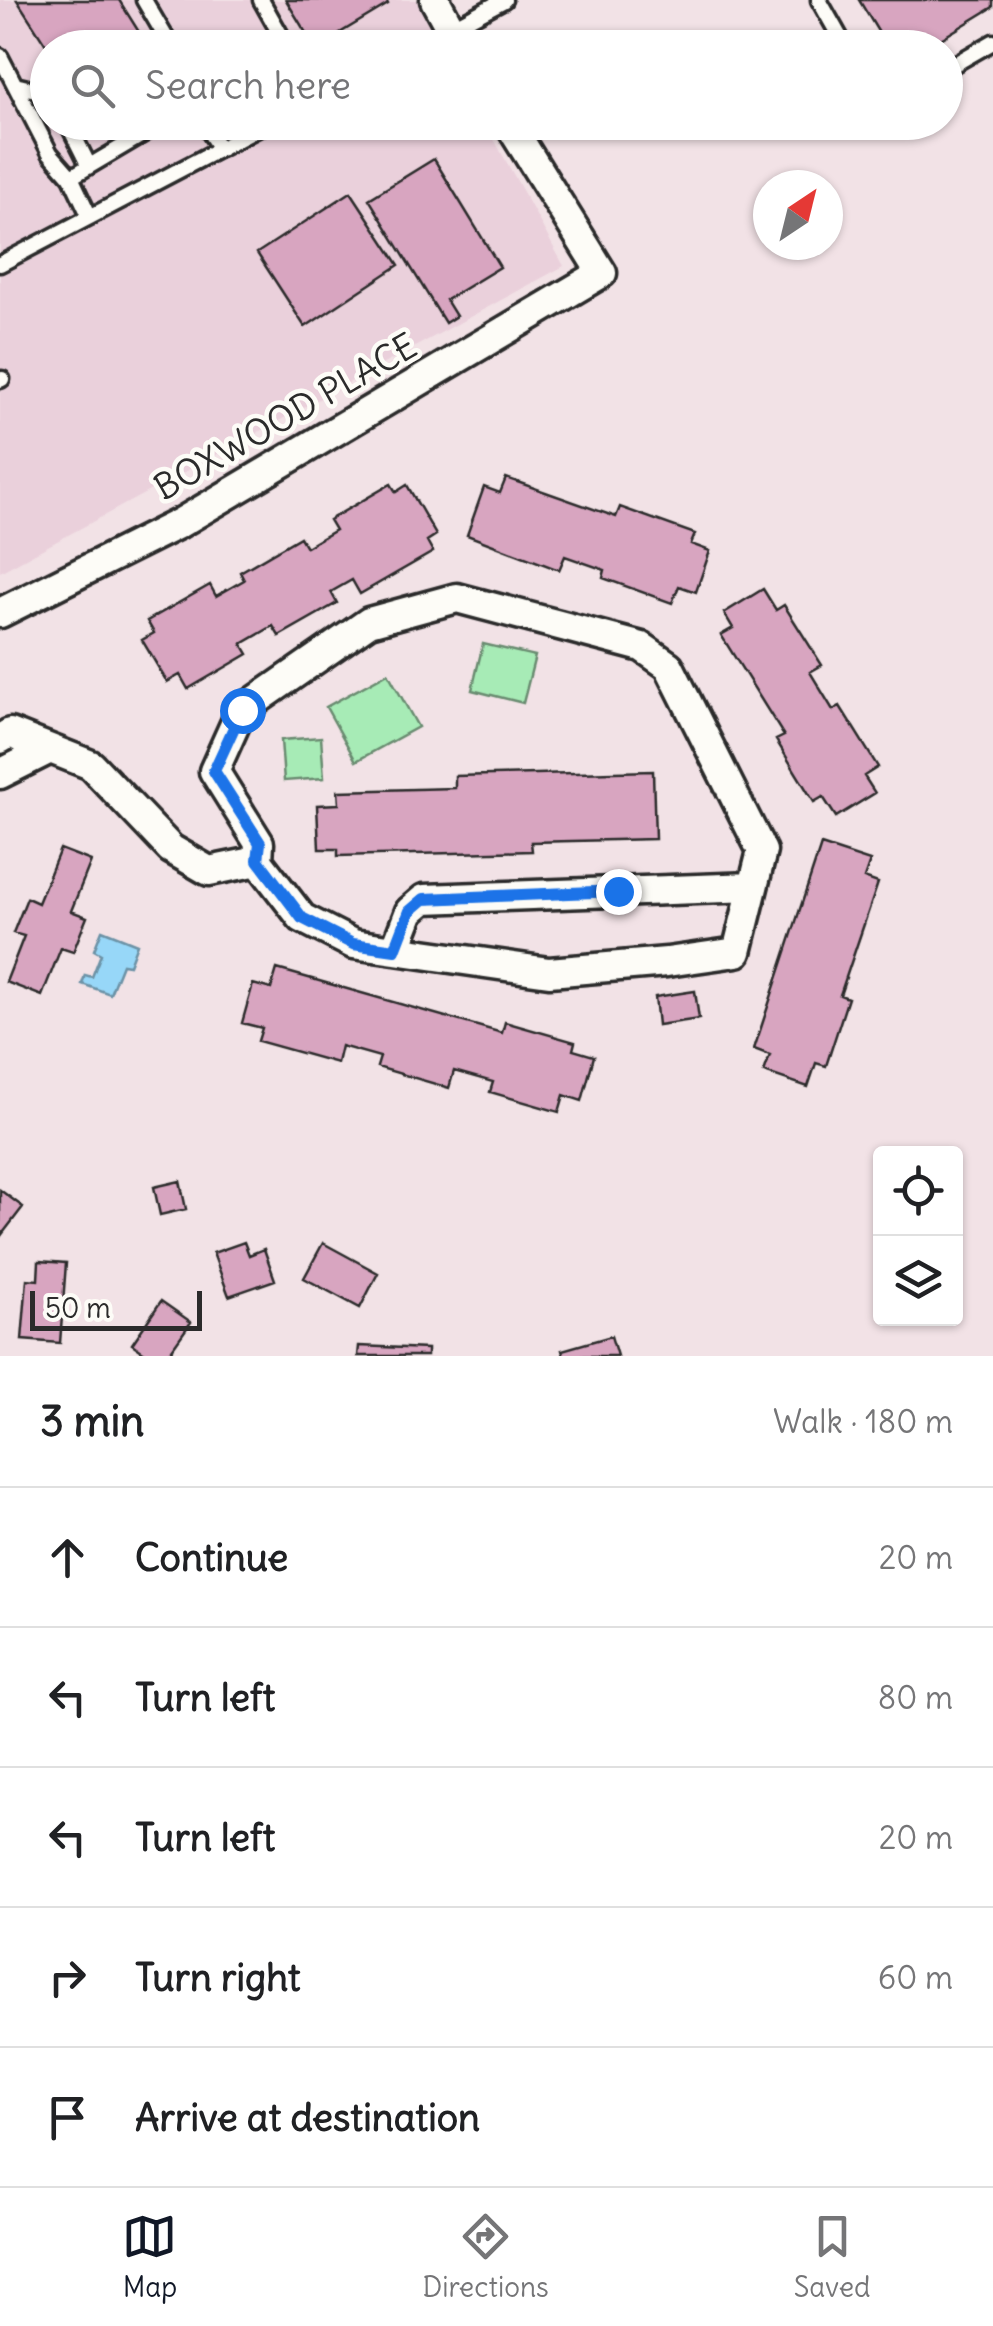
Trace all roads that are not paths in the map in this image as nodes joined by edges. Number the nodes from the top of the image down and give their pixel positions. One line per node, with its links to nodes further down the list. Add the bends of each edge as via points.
1 (144, 0): 6 (lane)
2 (261, 0): 7 (lane)
3 (435, 0): 8 (street)
4 (504, 0): 9 (lane)
5 (819, 0): 10 (lane)
6 (162, 30)
7 (278, 30)
8 (451, 30)
9 (465, 30)
10 (836, 30)
11 (993, 42): 13 (lane)
12 (0, 56): 14 (lane)
13 (963, 59)
14 (15, 85): 15 (lane); 16 (lane)
15 (30, 89)
16 (30, 114)
17 (43, 140): 25 (lane)
18 (76, 140): 24 (lane)
19 (133, 140): 24 (lane)
20 (214, 140): 23 (lane)
21 (238, 140): 23 (lane)
22 (519, 140): 28 (street, BOXWOOD PLACE, via 602,273 180,523)
23 (220, 150): 26 (lane)
24 (89, 166): 25 (lane)
25 (71, 177): 26 (lane)
26 (90, 218): 27 (lane)
27 (0, 264)
28 (0, 613)
29 (0, 739): 30 (street, via 10,733)
30 (50, 748): 31 (street); 32 (street, via 91,765 171,849 209,871)
31 (0, 774)
32 (258, 860): 33 (street, via 260,843 214,771 242,710 369,622 457,598 642,647 669,666 762,852); 34 (street, via 302,918 353,944)
33 (753, 886): 34 (street, via 424,899 410,911); 34 (street, via 736,952 549,972)
34 (395, 950)

